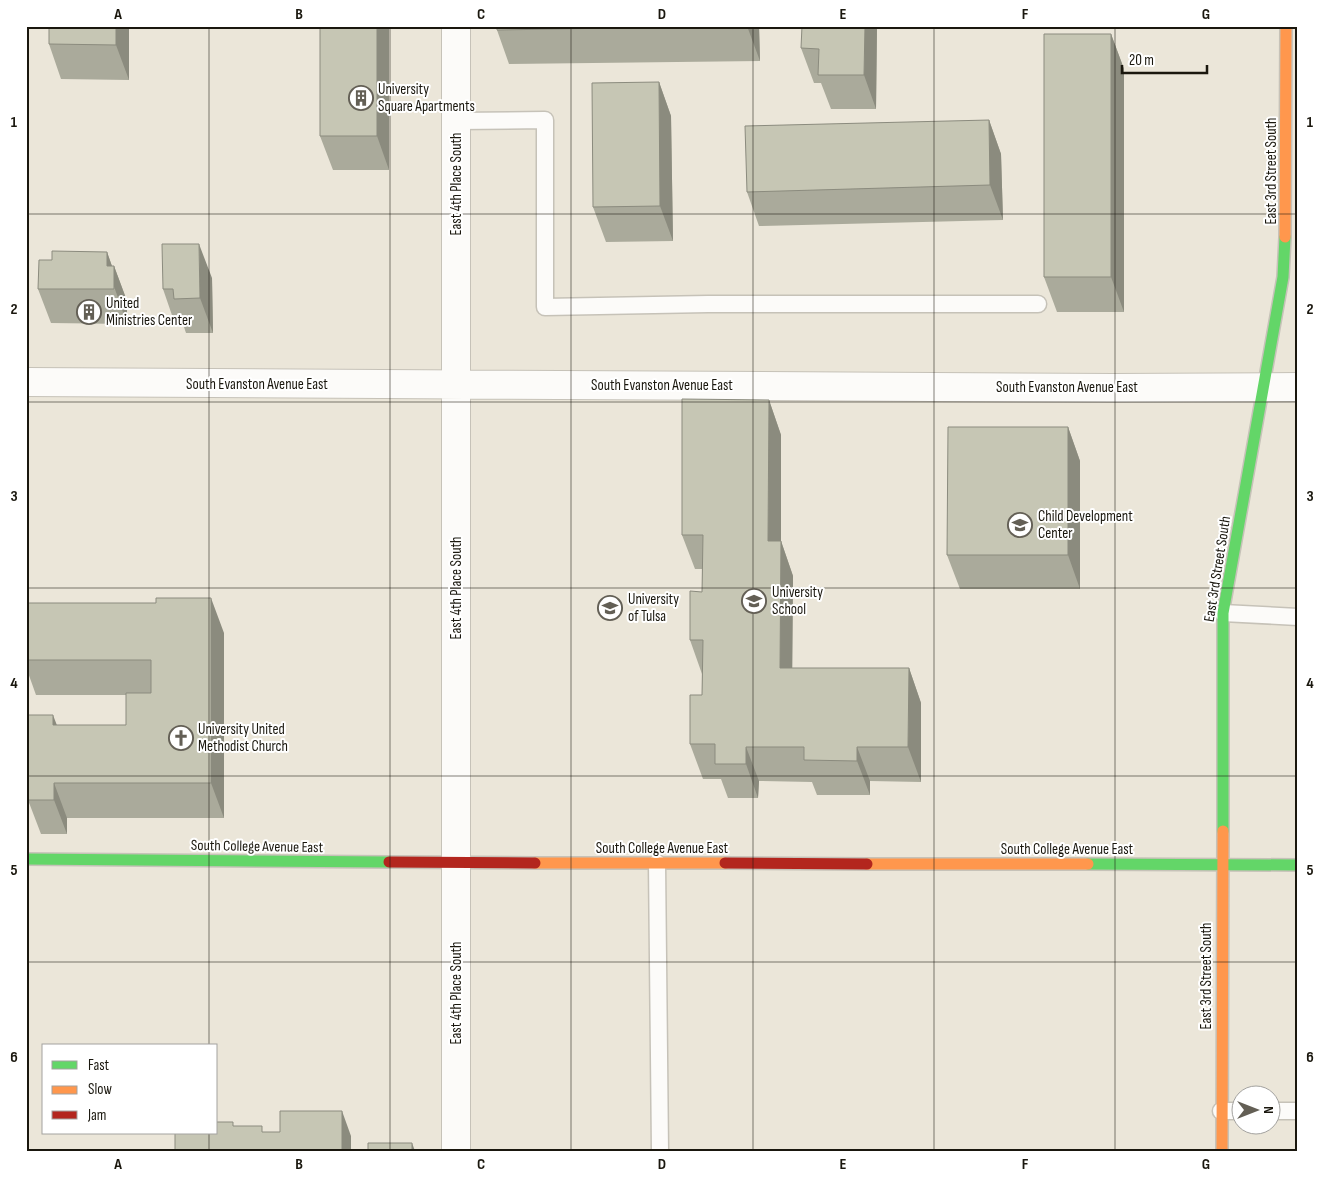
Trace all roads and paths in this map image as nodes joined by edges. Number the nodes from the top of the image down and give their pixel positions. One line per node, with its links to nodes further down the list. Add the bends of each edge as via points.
1 (456, 26): 3 (street, East 4th Place South)
2 (1286, 26): 7 (street, East 3rd Street South, via 1286,244)
3 (456, 120): 4 (lane, via 545,120 545,307); 6 (street, East 4th Place South)
4 (1038, 304)
5 (26, 382): 6 (street, South Evanston Avenue East)
6 (457, 383): 7 (street, South Evanston Avenue East, via 1104,388); 12 (street, East 4th Place South)
7 (1265, 386): 8 (street, South Evanston Avenue East); 9 (street, East 3rd Street South)
8 (1298, 386)
9 (1223, 613): 10 (lane); 14 (street, East 3rd Street South)
10 (1298, 617)
11 (26, 859): 12 (street, South College Avenue East)
12 (456, 862): 13 (street, South College Avenue East); 20 (street, East 4th Place South)
13 (657, 863): 14 (street, South College Avenue East); 21 (lane)
14 (1221, 864): 15 (street, South College Avenue East); 16 (street, East 3rd Street South)
15 (1298, 865)
16 (1221, 1111): 17 (lane); 22 (street, East 3rd Street South)
17 (1232, 1111)
18 (1282, 1111): 19 (lane)
19 (1298, 1111)
20 (456, 1151)
21 (660, 1151)
22 (1222, 1151)

